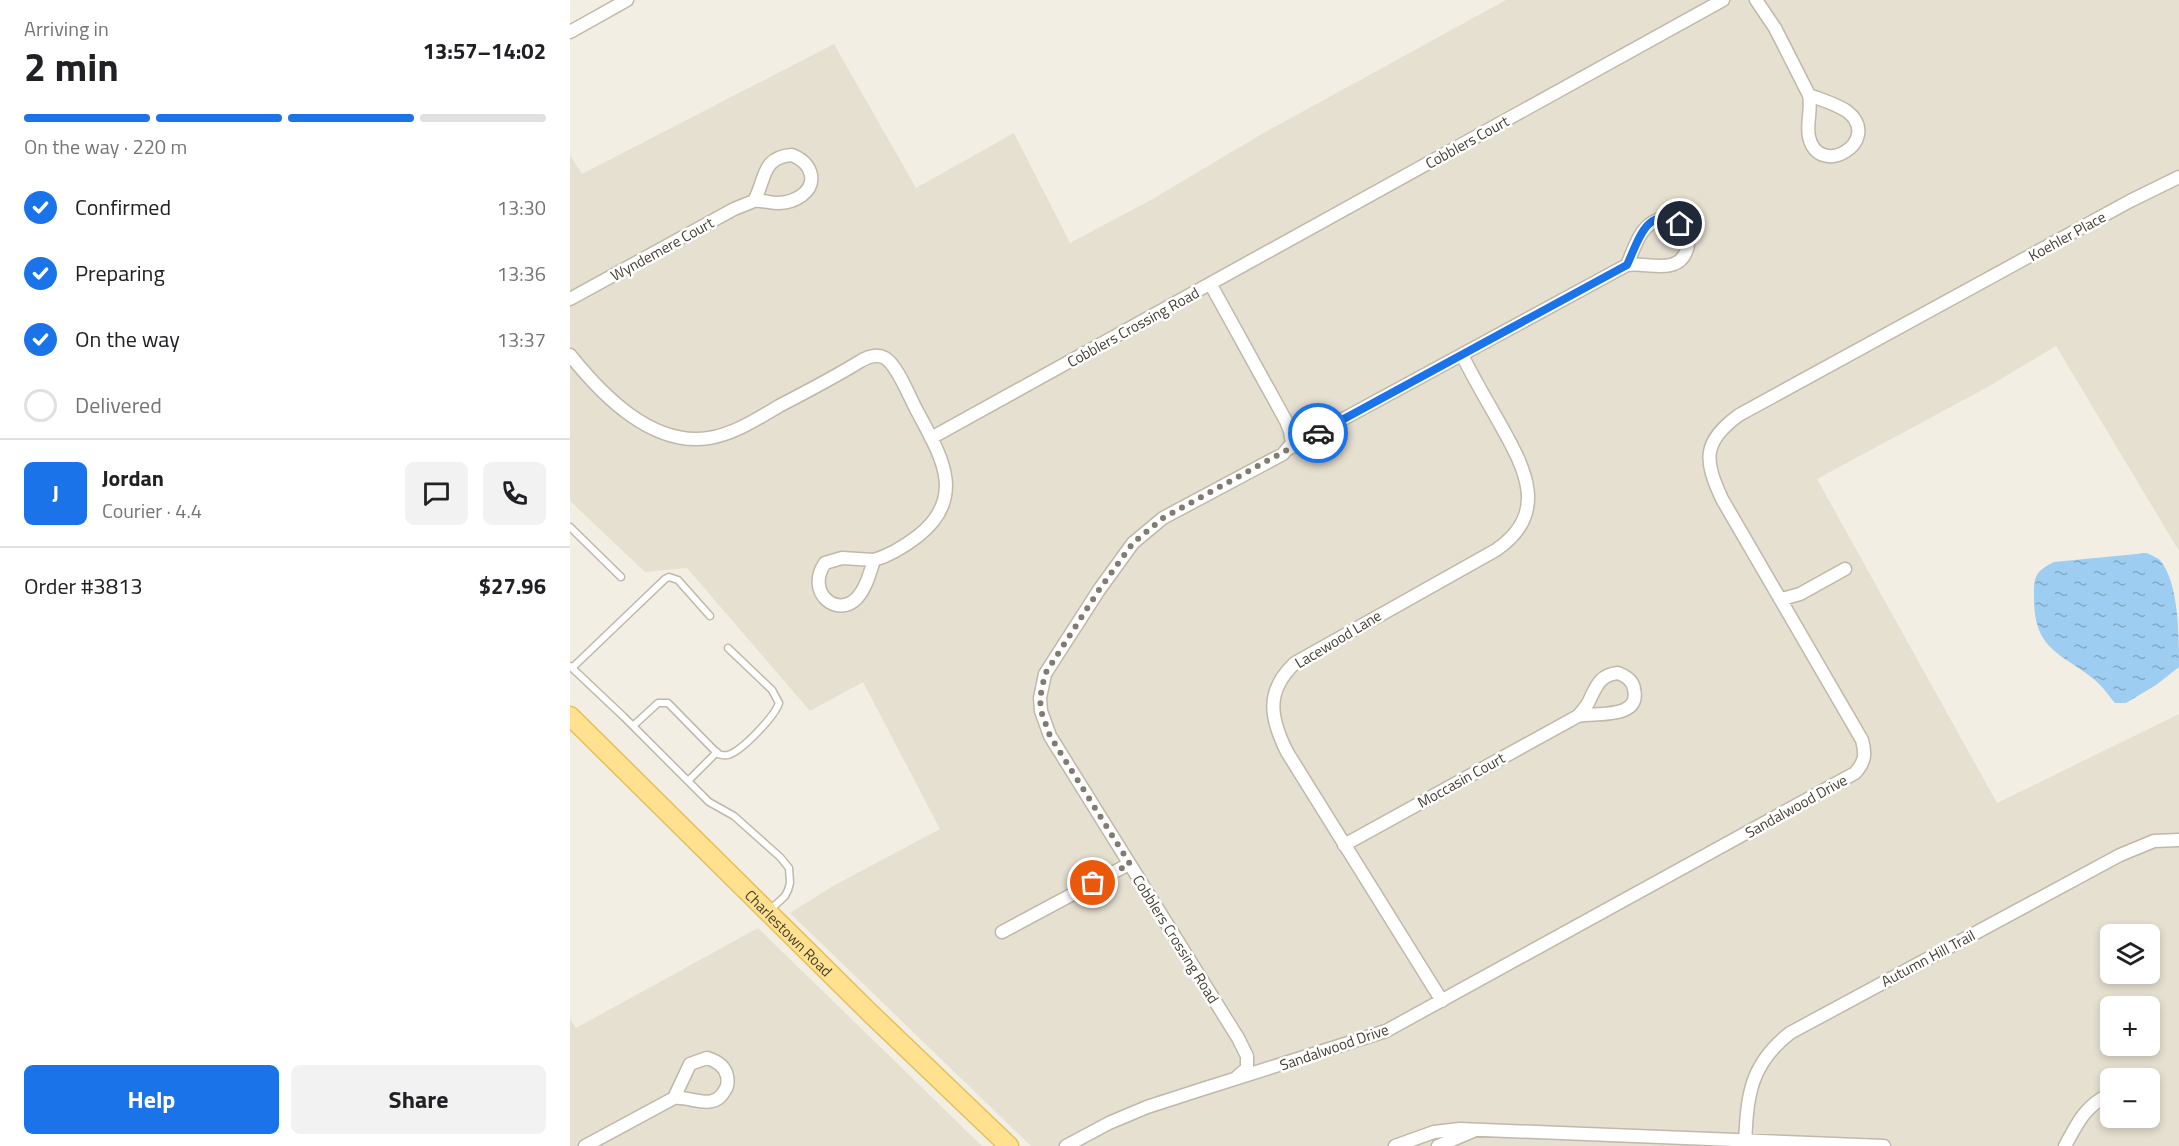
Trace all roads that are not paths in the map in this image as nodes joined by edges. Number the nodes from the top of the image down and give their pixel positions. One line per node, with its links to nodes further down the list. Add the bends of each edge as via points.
1 (627, 0): 4 (street)
2 (1724, 0): 9 (street, Cobblers Court)
3 (1756, 0): 5 (street)
4 (570, 32)
5 (1809, 95): 5 (street, via 1808,136 1812,145 1828,156 1845,153 1857,138 1855,120 1842,108)
6 (2179, 177): 10 (street, Koehler Place)
7 (754, 201): 7 (street, Wyndemere Court, via 785,202 800,197 811,186 806,164 792,155 776,159 765,172); 11 (street, Wyndemere Court)
8 (1627, 265): 8 (street, via 1677,263 1688,249 1689,240 1680,224 1673,219 1657,219 1649,224); 13 (street)
9 (1211, 285): 14 (street, Cobblers Crossing Road); 15 (street, Cobblers Crossing Road, via 1290,431 1292,443)
10 (1956, 298): 20 (street, Sandalwood Drive, via 1739,416 1712,442 1711,476)
11 (570, 299)
12 (570, 355): 14 (street, via 637,420 664,435 694,440 726,434 875,355 895,369)
13 (1462, 355): 15 (street); 30 (street, Lacewood Lane, via 1527,477 1529,501 1522,524 1496,550 1295,663 1281,678 1274,697 1272,710 1280,739)
14 (931, 438): 17 (street, via 946,473 941,510 926,530 909,543)
15 (1288, 449): 31 (street, Cobblers Crossing Road, via 1163,518 1142,534 1099,590 1045,674 1041,711 1050,736)
16 (570, 527): 19 (lane)
17 (874, 560): 17 (street, via 842,558 825,563 817,578 821,594 839,605 853,602 864,589)
18 (1845, 569): 20 (street, via 1800,594)
19 (621, 577)
20 (1782, 599): 34 (street, Sandalwood Drive, via 1862,740 1862,766 1810,799)
21 (710, 616): 23 (lane, via 678,580 669,577)
22 (728, 648): 27 (lane, via 772,690 779,703 768,721 744,745 729,755)
23 (571, 667): 26 (lane)
24 (570, 716): 32 (main road, Charlestown Road)
25 (1578, 716): 25 (street, Moccasin Court, via 1624,711 1635,697 1635,689 1626,676 1618,673 1603,677); 30 (street, Moccasin Court)
26 (633, 726): 27 (lane, via 663,701); 28 (lane)
27 (717, 752): 28 (lane)
28 (687, 781): 32 (lane, via 709,802 734,816 789,868 788,890)
29 (2179, 840): 39 (street, Autumn Hill Trail, via 2154,841 2120,855 1790,1033 1776,1043 1757,1069 1748,1099)
30 (1344, 845): 34 (street, Lacewood Lane)
31 (1130, 864): 33 (street); 35 (street, Cobblers Crossing Road, via 1247,1056 1243,1073)
32 (768, 912): 41 (main road, Charlestown Road)
33 (1002, 932)
34 (1442, 1000): 35 (street, Sandalwood Drive, via 1371,1037)
35 (1206, 1088): 42 (street, Cobblers Crossing Road, via 1147,1107)
36 (674, 1098): 36 (street, via 715,1101 727,1087 724,1068 707,1058 690,1064); 40 (street)
37 (2100, 1100): 46 (street, via 2079,1120)
38 (1476, 1130): 39 (street); 43 (street, via 1434,1132); 44 (street)
39 (1745, 1143): 45 (street)
40 (585, 1146)
41 (1009, 1146)
42 (1066, 1146)
43 (1395, 1146)
44 (1438, 1146)
45 (1884, 1146)
46 (2065, 1146)

